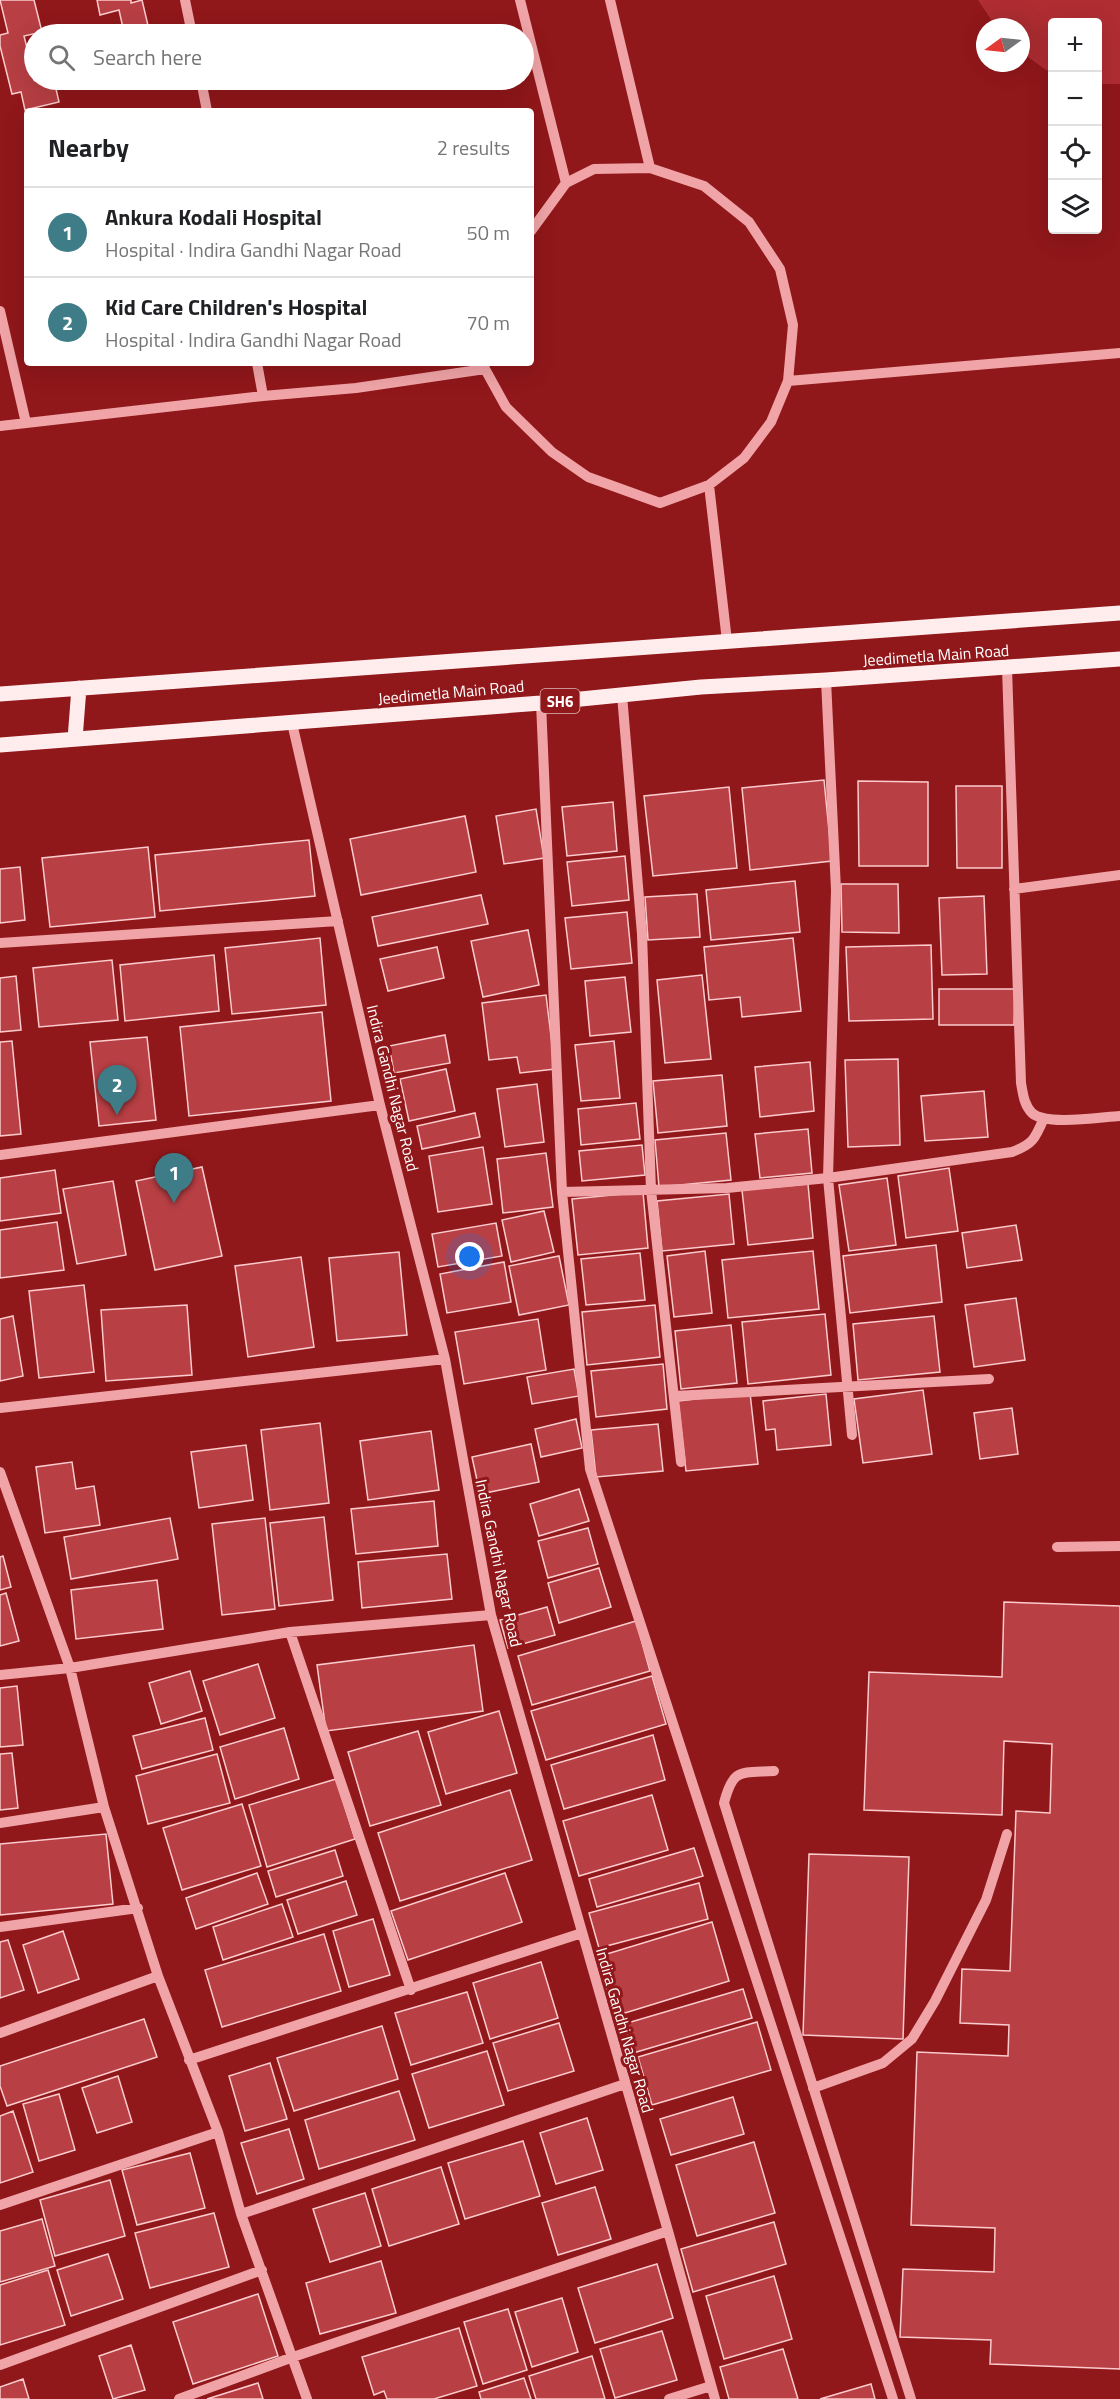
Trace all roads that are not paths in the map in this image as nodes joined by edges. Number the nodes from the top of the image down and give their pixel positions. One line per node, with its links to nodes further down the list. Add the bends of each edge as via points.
1 (185, 0): 4 (street)
2 (520, 0): 5 (street)
3 (610, 0): 9 (street)
4 (190, 24)
5 (526, 24)
6 (534, 56): 10 (street)
7 (203, 90): 8 (street)
8 (206, 108)
9 (650, 168): 10 (street, via 594,169); 16 (street, via 704,186 749,222 780,269 793,325)
10 (566, 183): 11 (street)
11 (534, 227)
12 (0, 311): 18 (street)
13 (1120, 352): 16 (street)
14 (258, 366): 17 (street)
15 (485, 366): 17 (street, via 356,388); 20 (street, via 506,407 552,452 588,477 660,503)
16 (788, 381): 20 (street, via 771,422 744,458)
17 (263, 396): 18 (street)
18 (26, 423): 19 (street)
19 (0, 426)
20 (709, 485): 22 (street)
21 (1120, 613): 22 (main road, Jeedimetla Main Road)
22 (727, 641): 26 (main road, Jeedimetla Main Road)
23 (1120, 659): 24 (main road, Jeedimetla Main Road / SH6)
24 (1007, 668): 25 (main road, Jeedimetla Main Road / SH6); 34 (street)
25 (826, 680): 28 (main road, Jeedimetla Main Road / SH6); 41 (street, via 836,890)
26 (79, 688): 27 (main road, Jeedimetla Main Road); 31 (main road)
27 (0, 694)
28 (622, 695): 29 (main road, Jeedimetla Main Road / SH6); 42 (street, via 642,934)
29 (541, 703): 30 (main road, Jeedimetla Main Road / SH6); 43 (street)
30 (292, 723): 31 (main road, Jeedimetla Main Road / SH6); 35 (street, Indira Gandhi Nagar Road)
31 (75, 739): 32 (main road, Jeedimetla Main Road / SH6)
32 (0, 745)
33 (1120, 875): 34 (street)
34 (1014, 888): 39 (street, via 1021,1083 1025,1104 1033,1114)
35 (338, 921): 36 (street); 37 (street, Indira Gandhi Nagar Road)
36 (0, 943)
37 (381, 1105): 40 (street); 44 (street, Indira Gandhi Nagar Road)
38 (1120, 1116): 39 (street)
39 (1044, 1118): 41 (street, via 1028,1146 1012,1152)
40 (0, 1155)
41 (828, 1178): 42 (street, via 727,1188); 46 (street)
42 (651, 1190): 43 (street); 47 (street)
43 (562, 1192): 83 (street, via 590,1469)
44 (445, 1359): 48 (street); 54 (street, Indira Gandhi Nagar Road)
45 (989, 1379): 46 (street)
46 (848, 1386): 47 (street); 49 (street)
47 (674, 1396): 50 (street)
48 (0, 1408)
49 (852, 1435)
50 (681, 1462)
51 (0, 1472): 56 (street)
52 (1120, 1546): 53 (street)
53 (1056, 1547)
54 (491, 1615): 55 (street); 64 (street, Indira Gandhi Nagar Road)
55 (290, 1632): 56 (street); 66 (street)
56 (70, 1668): 57 (street); 59 (street)
57 (0, 1675)
58 (774, 1771): 70 (street, via 741,1773 729,1783 724,1803)
59 (105, 1807): 60 (street); 62 (street)
60 (0, 1823)
61 (1007, 1834): 70 (street, via 986,1900 912,2039 883,2063)
62 (138, 1908): 63 (street); 65 (street)
63 (0, 1927)
64 (582, 1933): 66 (street); 69 (street, Indira Gandhi Nagar Road)
65 (158, 1976): 67 (street); 68 (street)
66 (411, 1990): 68 (street)
67 (0, 2033)
68 (189, 2060): 71 (street)
69 (625, 2084): 73 (street); 74 (street, Indira Gandhi Nagar Road)
70 (813, 2088): 84 (street)
71 (218, 2132): 72 (street); 73 (street)
72 (0, 2205)
73 (241, 2214): 75 (street)
74 (668, 2230): 76 (street); 78 (street, Indira Gandhi Nagar Road)
75 (262, 2270): 76 (street); 77 (street)
76 (294, 2357): 79 (street); 80 (street)
77 (0, 2365)
78 (711, 2386): 81 (street); 82 (street, Indira Gandhi Nagar Road)
79 (179, 2399)
80 (308, 2399)
81 (669, 2399)
82 (715, 2399)
83 (893, 2399)
84 (911, 2399)

